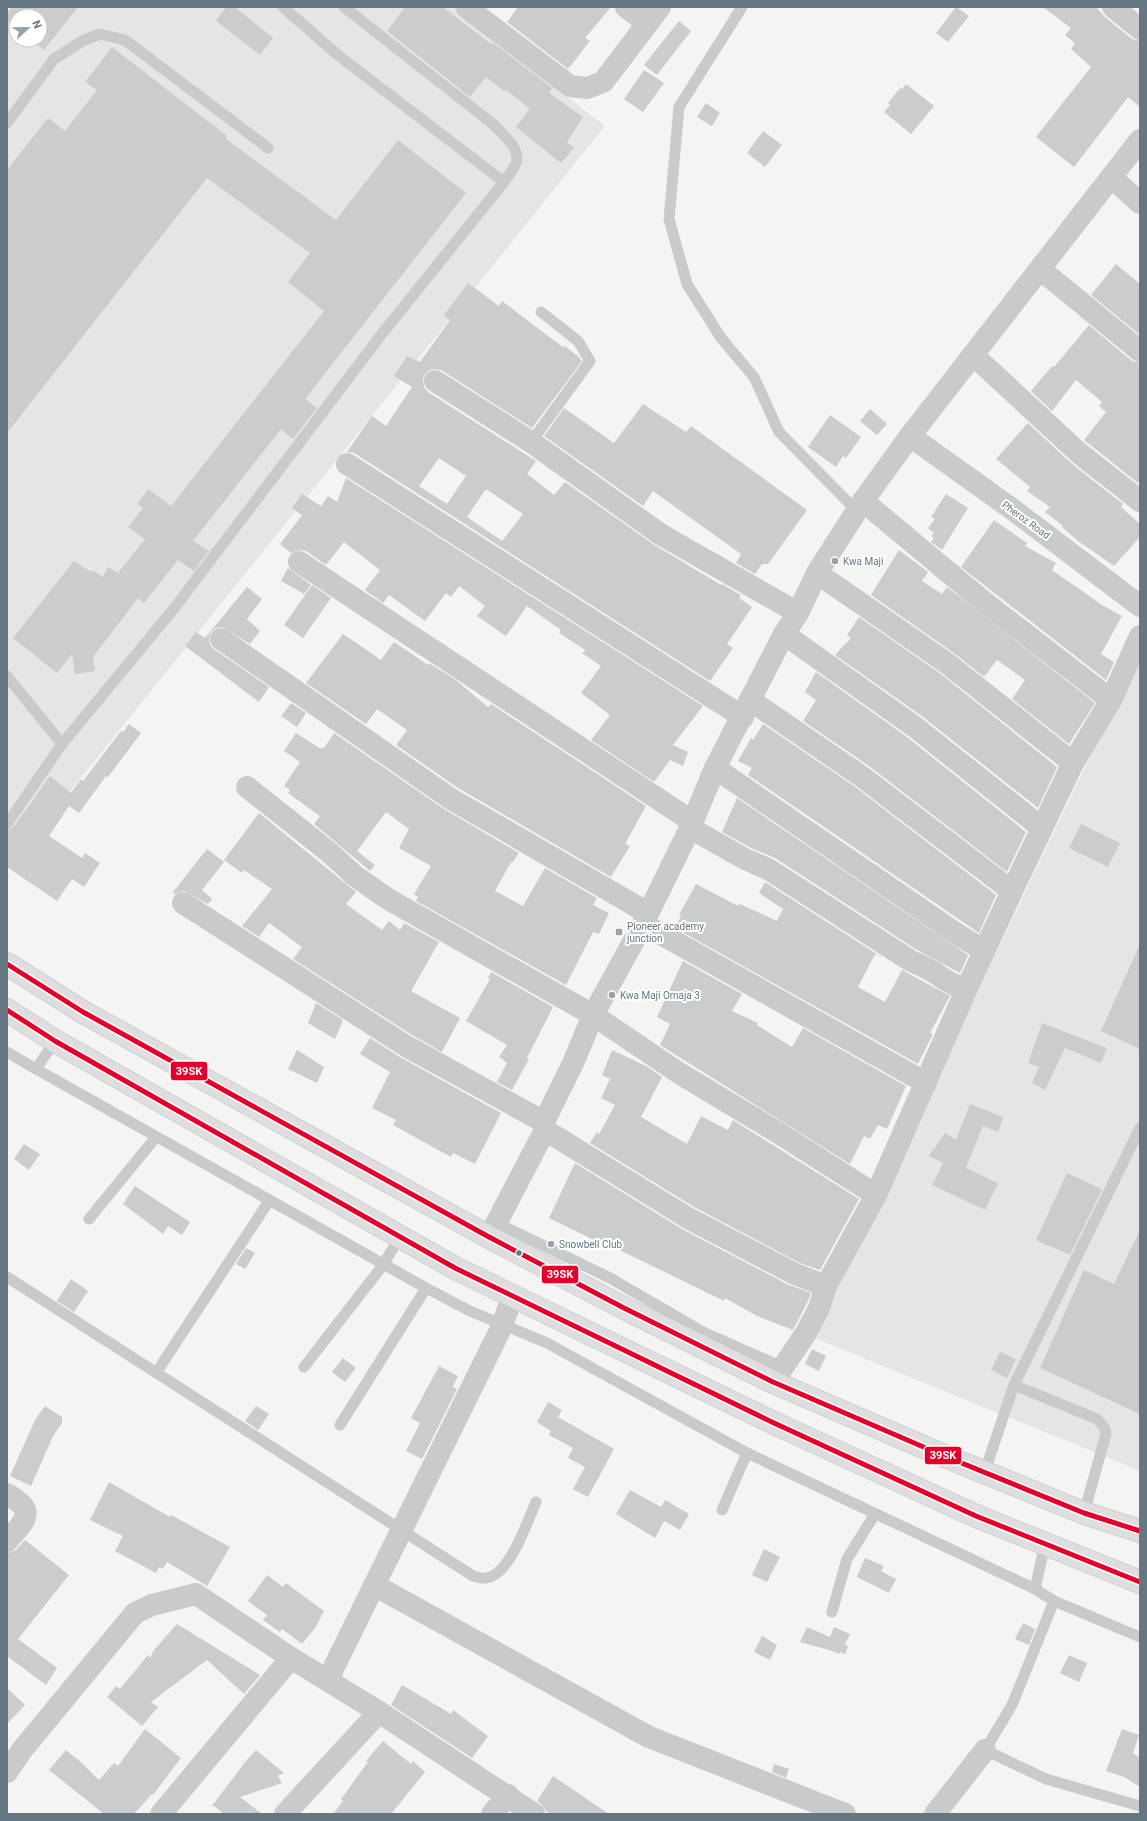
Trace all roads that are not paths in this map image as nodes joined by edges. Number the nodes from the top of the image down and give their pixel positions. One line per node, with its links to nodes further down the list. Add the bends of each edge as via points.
1 (283, 7): 13 (lane, via 339,56)
2 (344, 7): 13 (lane, via 493,124 509,141 516,151 516,163)
3 (466, 7): 7 (street, via 570,86 588,88 603,82)
4 (626, 7): 7 (street)
5 (742, 7): 24 (lane, via 679,107 669,219 687,284 721,338 754,377 779,432)
6 (1113, 7): 8 (street)
7 (654, 15)
8 (1140, 29)
9 (7, 124): 11 (lane, via 54,59 82,41 100,34 125,40)
10 (1140, 140): 12 (street)
11 (268, 148)
12 (1111, 177): 14 (street); 15 (street)
13 (504, 182): 35 (lane, via 381,335 176,606)
14 (1140, 203)
15 (1040, 269): 17 (street); 18 (street)
16 (541, 312): 21 (lane, via 578,341 590,361)
17 (1140, 351)
18 (972, 355): 20 (street); 23 (street, via 1079,454)
19 (435, 381): 21 (street)
20 (910, 436): 24 (street); 27 (street, Pheroz Road, via 1019,514)
21 (531, 442): 28 (street, via 660,534)
22 (347, 464): 34 (street)
23 (1140, 501)
24 (861, 507): 26 (street); 33 (street)
25 (299, 562): 40 (street)
26 (817, 573): 28 (street); 36 (street, via 948,664)
27 (1140, 606)
28 (798, 613): 29 (street)
29 (784, 634): 34 (street); 41 (street, via 915,727)
30 (1140, 636): 33 (street)
31 (221, 639): 44 (street, via 451,799)
32 (7, 676): 35 (lane)
33 (1111, 700): 36 (street)
34 (746, 708): 37 (street); 42 (street, via 861,776)
35 (62, 744): 39 (lane)
36 (1073, 763): 41 (street)
37 (715, 768): 40 (street); 45 (street)
38 (247, 787): 49 (street, via 355,876 388,899)
39 (7, 824)
40 (692, 825): 44 (street); 47 (street, via 739,856 768,869 942,980)
41 (1042, 828): 42 (street)
42 (1012, 891): 45 (street)
43 (183, 903): 54 (street, via 406,1046)
44 (646, 918): 49 (street); 53 (street)
45 (984, 950): 47 (street)
46 (7, 964): 60 (highway, via 83,1012)
47 (967, 988): 53 (street)
48 (7, 1010): 50 (highway)
49 (593, 1015): 54 (street); 57 (street, via 679,1073)
50 (55, 1041): 52 (lane); 61 (highway)
51 (7, 1052): 52 (lane)
52 (36, 1069): 56 (lane)
53 (926, 1083): 57 (street)
54 (544, 1126): 60 (street); 64 (street, via 688,1218 795,1274)
55 (1140, 1128): 71 (lane)
56 (156, 1137): 58 (lane); 59 (lane)
57 (876, 1195): 64 (street)
58 (269, 1201): 62 (lane); 69 (lane)
59 (89, 1219)
60 (493, 1230): 70 (highway, via 624,1308 701,1338)
61 (399, 1238): 62 (lane); 66 (highway)
62 (383, 1265): 65 (lane); 68 (lane)
63 (7, 1277): 69 (lane)
64 (826, 1286): 70 (street, via 819,1308 806,1333)
65 (426, 1288): 67 (lane, via 470,1311); 72 (lane)
66 (512, 1296): 67 (street); 83 (highway, via 781,1427 976,1516)
67 (503, 1324): 73 (lane, via 595,1368); 80 (street)
68 (304, 1367)
69 (156, 1373): 80 (lane)
70 (777, 1375): 74 (highway, via 942,1455)
71 (1014, 1385): 74 (lane); 78 (lane, via 1097,1419 1104,1427 1106,1434)
72 (340, 1425)
73 (747, 1453): 77 (lane); 79 (lane)
74 (985, 1471): 78 (highway)
75 (7, 1494): 82 (street, via 24,1506 26,1515)
76 (536, 1502): 80 (lane, via 507,1564 496,1574 486,1578 473,1576)
77 (722, 1510)
78 (1084, 1513): 81 (highway)
79 (875, 1514): 86 (lane); 88 (lane, via 847,1559)
80 (402, 1529): 85 (street)
81 (1140, 1531)
82 (7, 1541)
83 (1045, 1544): 84 (highway); 86 (lane)
84 (1140, 1582)
85 (374, 1585): 91 (street); 101 (street, via 649,1737)
86 (1035, 1589): 87 (lane)
87 (1054, 1601): 89 (lane); 93 (lane, via 1012,1705)
88 (832, 1612)
89 (1140, 1636)
90 (291, 1658): 91 (street); 94 (street, via 196,1594 152,1605 135,1613 124,1625); 97 (street)
91 (329, 1681): 92 (street)
92 (379, 1712): 95 (street); 98 (street)
93 (985, 1750): 96 (lane, via 1046,1778); 102 (street)
94 (7, 1772)
95 (508, 1795): 99 (street); 100 (street)
96 (1140, 1806)
97 (161, 1814)
98 (285, 1814)
99 (492, 1814)
100 (534, 1814)
101 (846, 1814)
102 (935, 1814)

